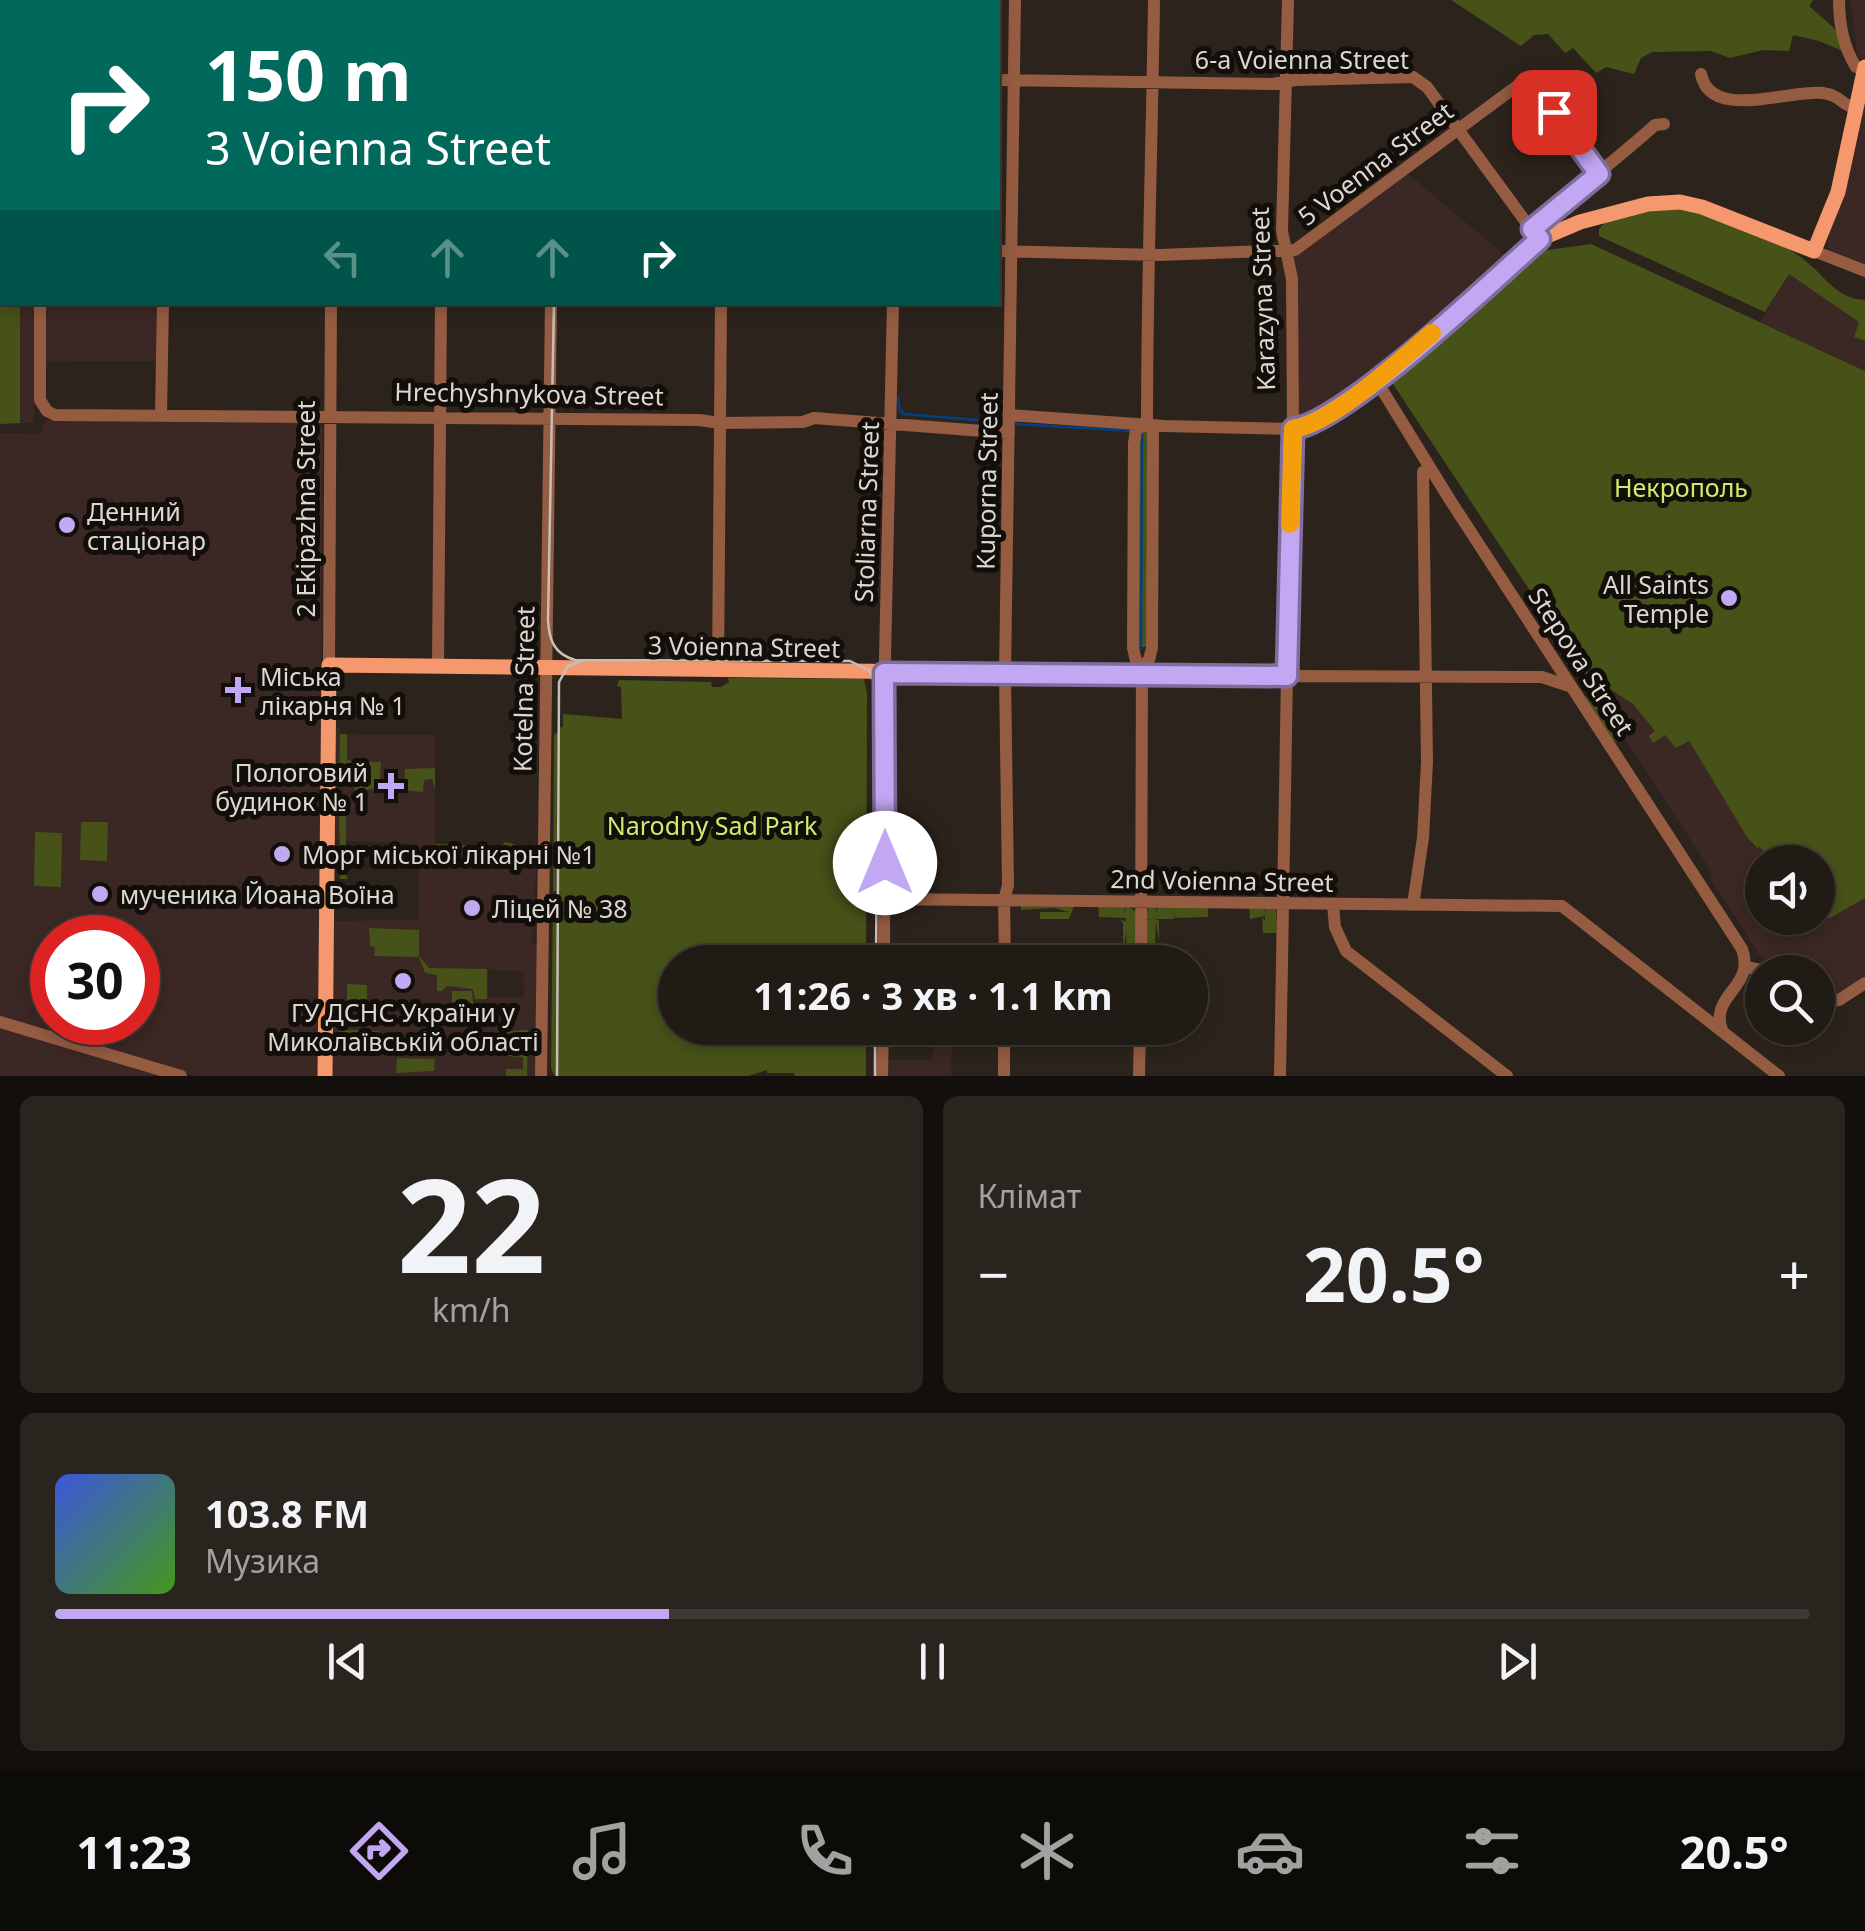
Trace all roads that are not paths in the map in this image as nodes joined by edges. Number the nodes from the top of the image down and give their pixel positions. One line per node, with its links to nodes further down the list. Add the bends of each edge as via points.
1 (1015, 0): 7 (street, Kuporna Street)
2 (1154, 0): 8 (street)
3 (1288, 0): 9 (street, Karazyna Street)
4 (1839, 0): 5 (street, via 1850,58)
5 (1864, 68): 10 (main road)
6 (1701, 74): 10 (street, via 1717,98 1827,93)
7 (1004, 80): 8 (street, 6-a Voienna Street); 19 (street, Kuporna Street)
8 (1155, 82): 9 (street, 6-a Voienna Street); 21 (street)
9 (1286, 82): 12 (street, 6-a Voienna Street, via 1413,77); 20 (street, Karazyna Street)
10 (1855, 108): 17 (main road, via 1838,192)
11 (1664, 124): 13 (street)
12 (1457, 129): 13 (street, 5 Voenna Street, via 1529,80); 16 (street, 6-a Voienna Street); 20 (street, 5 Voenna Street, via 1302,246)
13 (1599, 174): 14 (street)
14 (1560, 204): 15 (street); 16 (street)
15 (1575, 223): 16 (main road); 17 (main road, via 1680,202)
16 (1536, 234): 30 (main road)
17 (1814, 250): 22 (street)
18 (1000, 251): 19 (street, 5 Voenna Street)
19 (1013, 251): 21 (street, 5 Voenna Street); 31 (street, Kuporna Street)
20 (1285, 252): 21 (street, 5 Voenna Street); 39 (street, Karazyna Street, via 1292,279)
21 (1148, 255): 37 (street)
22 (1865, 272)
23 (40, 305): 32 (street, Hrechyshnykova Street, via 40,400 47,411)
24 (163, 305): 32 (street)
25 (331, 305): 33 (street, 2 Ekipazhna Street)
26 (442, 305): 34 (street)
27 (552, 305): 35 (street, Kotelna Street)
28 (721, 305): 36 (street)
29 (893, 305): 38 (street, Stoliarna Street)
30 (1376, 380): 39 (main road); 41 (street, Stepova Street)
31 (1009, 414): 37 (street); 40 (street, Kuporna Street)
32 (161, 416): 33 (street, Hrechyshnykova Street)
33 (330, 416): 34 (street, Hrechyshnykova Street); 42 (street, 2 Ekipazhna Street)
34 (440, 420): 35 (street, Hrechyshnykova Street); 43 (street)
35 (550, 420): 36 (street, Hrechyshnykova Street); 44 (street, Kotelna Street)
36 (720, 423): 38 (street, Hrechyshnykova Street, via 814,418); 45 (street)
37 (1147, 423): 39 (street); 46 (street, via 1153,432 1152,648)
38 (890, 426): 40 (street, Hrechyshnykova Street); 47 (street, Stoliarna Street)
39 (1293, 429): 49 (main road, Karazyna Street)
40 (1009, 433): 48 (street, Kuporna Street)
41 (1430, 468): 50 (street, via 1423,472); 51 (street, Stepova Street)
42 (329, 665): 43 (main road, 3 Voienna Street); 71 (main road, 2 Ekipazhna Street)
43 (438, 666): 44 (main road, 3 Voienna Street)
44 (546, 666): 45 (main road, 3 Voienna Street); 72 (street, Kotelna Street)
45 (718, 670): 47 (main road, 3 Voienna Street)
46 (1142, 670): 48 (main road, 3 Voienna Street); 49 (main road, 3 Voienna Street); 54 (street)
47 (884, 673): 48 (main road, 3 Voienna Street); 52 (street, Stoliarna Street)
48 (1005, 674): 53 (street, Kuporna Street)
49 (1287, 676): 50 (street, 3 Voienna Street); 55 (street, Karazyna Street)
50 (1426, 677): 51 (street, 3 Voienna Street, via 1551,677); 57 (street, via 1423,838)
51 (1575, 690): 61 (street, Stepova Street)
52 (885, 899): 53 (street, 2nd Voienna Street); 58 (street, Stoliarna Street)
53 (1004, 900): 54 (street, 2nd Voienna Street); 59 (street, Kuporna Street)
54 (1142, 902): 55 (street, 2nd Voienna Street); 60 (street)
55 (1282, 904): 56 (street, 2nd Voienna Street); 76 (street, Karazyna Street)
56 (1333, 904): 57 (street, 2nd Voienna Street); 77 (street, via 1346,951)
57 (1413, 905): 66 (street, 2nd Voienna Street, via 1558,905)
58 (884, 945)
59 (1005, 945)
60 (1141, 945)
61 (1745, 962)
62 (1745, 970): 66 (street, via 1719,1009)
63 (1865, 983): 64 (street)
64 (1835, 1001)
65 (0, 1022): 70 (street)
66 (1722, 1030): 78 (street)
67 (883, 1045): 73 (street)
68 (1004, 1045): 74 (street)
69 (1140, 1045): 75 (street)
70 (181, 1076)
71 (325, 1076)
72 (541, 1076)
73 (882, 1076)
74 (1004, 1076)
75 (1139, 1076)
76 (1280, 1076)
77 (1507, 1076)
78 (1779, 1076)

